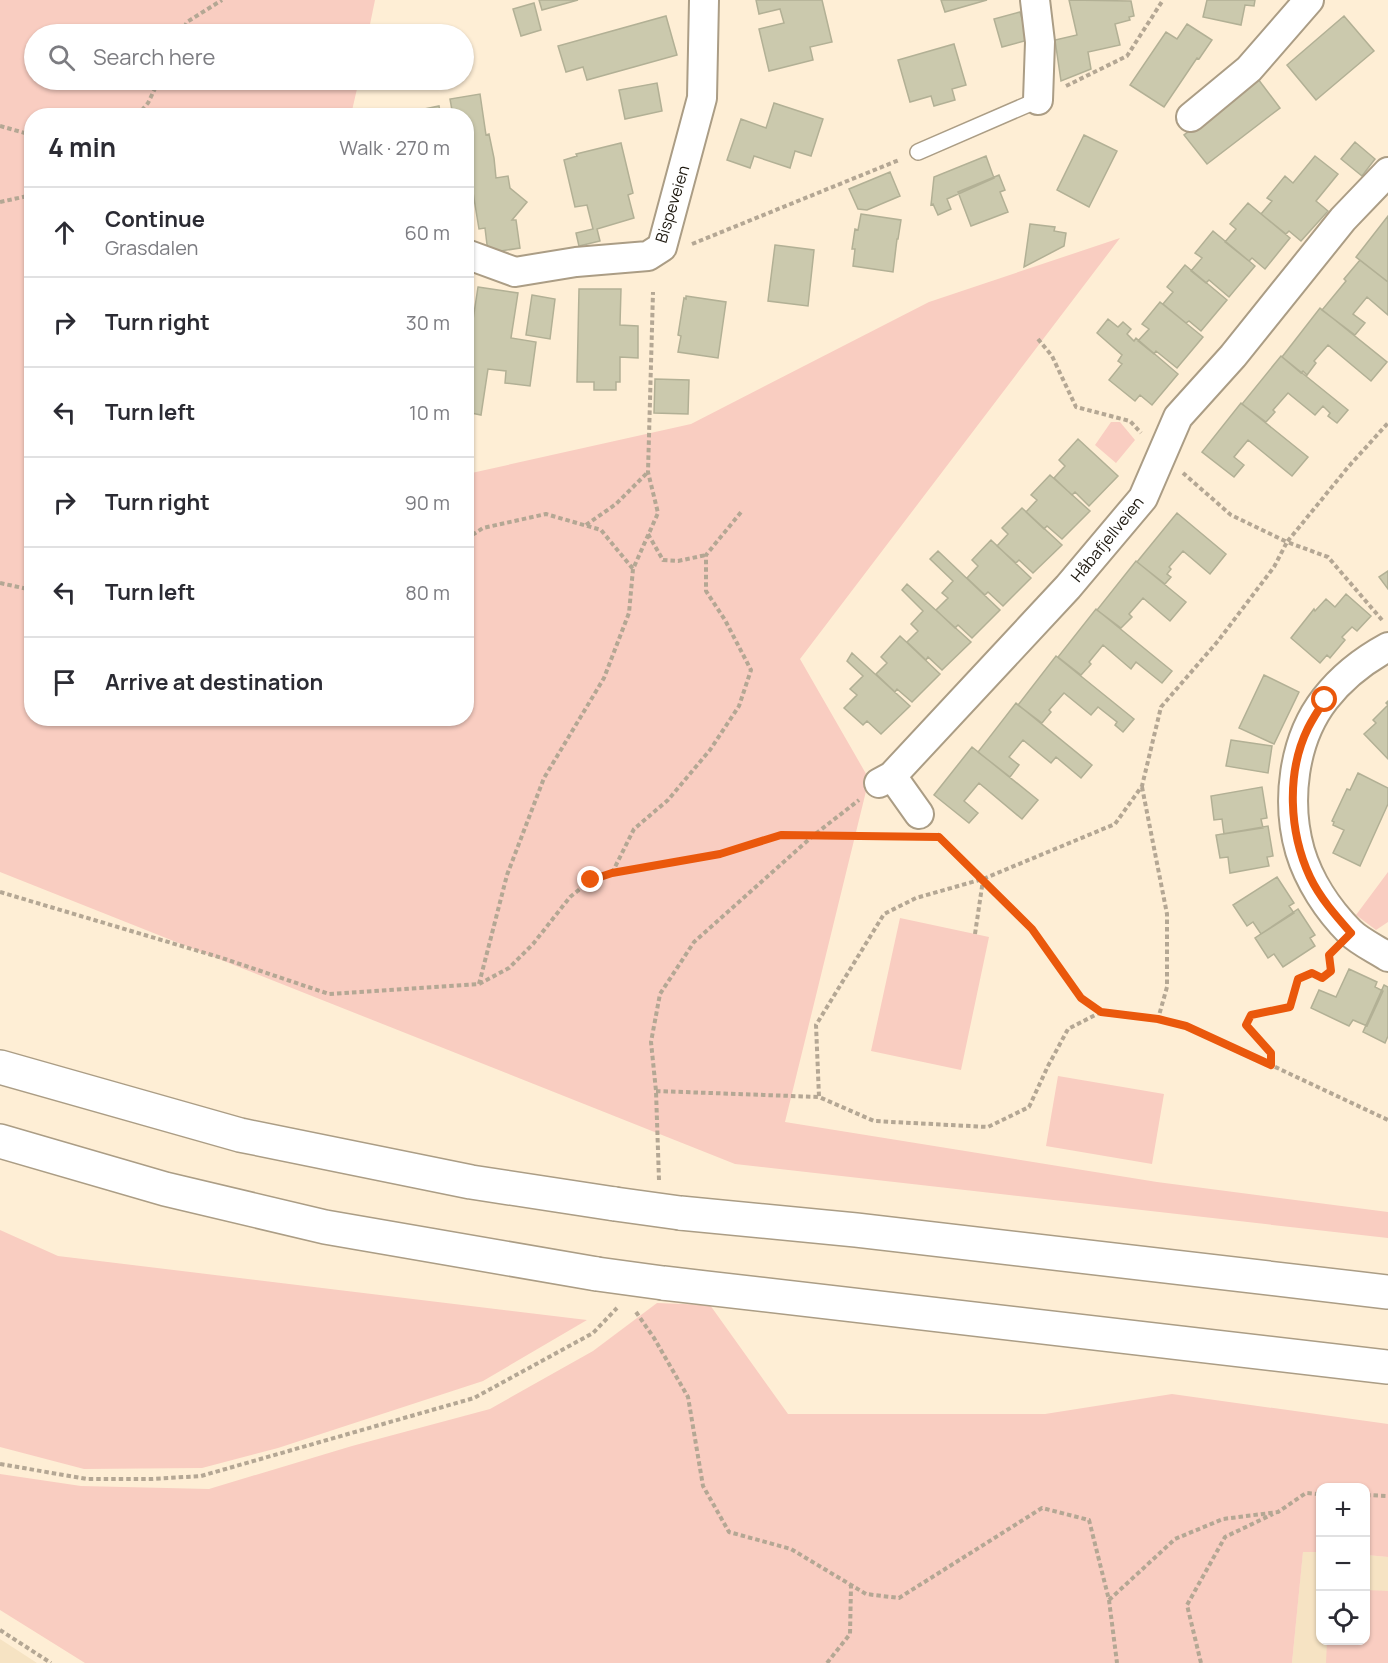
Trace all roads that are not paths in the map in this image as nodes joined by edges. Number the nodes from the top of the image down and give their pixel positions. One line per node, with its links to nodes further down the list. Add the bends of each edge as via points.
1 (705, 0): 8 (street, Bispeveien, via 702,98 662,247 648,256 514,272)
2 (1035, 0): 4 (street, via 1040,42)
3 (1309, 0): 5 (street, via 1249,69)
4 (1038, 100): 6 (lane)
5 (1191, 117)
6 (918, 152)
7 (1388, 172): 10 (street, Håbafjellveien, via 1343,219 1233,356 1178,417 1143,498 1068,587 886,779)
8 (474, 257)
9 (1388, 647): 11 (street, via 1366,659 1325,700 1308,729 1298,757 1294,786 1294,822 1311,878 1351,933)
10 (917, 829)
11 (1388, 957)
12 (0, 1067): 14 (highway, bridge, via 240,1135 471,1182 680,1213)
13 (0, 1141): 15 (highway, bridge, via 165,1189 325,1227 597,1274)
14 (1388, 1293)
15 (1388, 1367)

